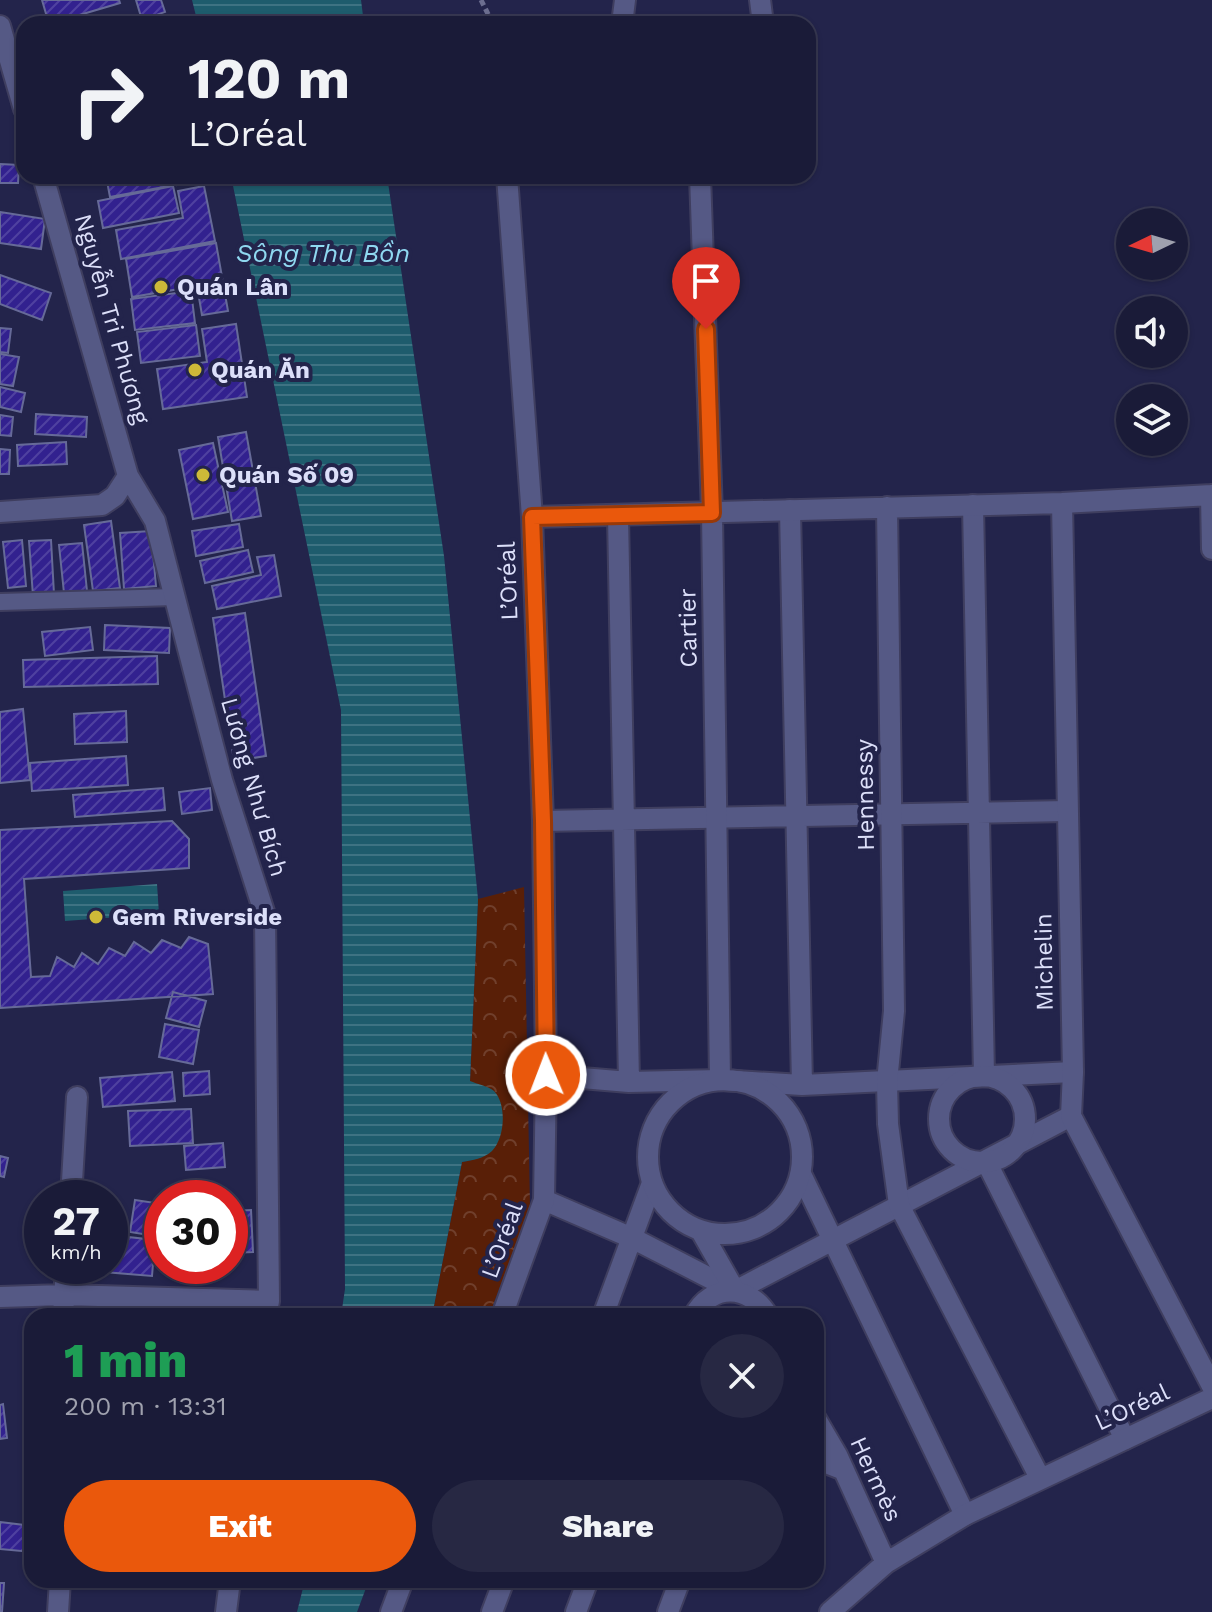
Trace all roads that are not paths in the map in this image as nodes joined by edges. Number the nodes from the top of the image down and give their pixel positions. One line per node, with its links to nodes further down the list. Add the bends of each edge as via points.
1 (0, 26): 2 (street)
2 (16, 81)
3 (45, 184): 6 (street, Nguyễn Tri Phương)
4 (508, 184): 15 (street)
5 (700, 184): 13 (street, Cartier)
6 (128, 476): 12 (street, via 102,505); 17 (street, Lương Như Bích, via 155,521)
7 (1212, 495): 8 (street, L’Oréal); 16 (street)
8 (1062, 503): 9 (street, L’Oréal); 19 (street, Michelin)
9 (973, 505): 10 (street, L’Oréal); 20 (street)
10 (887, 507): 11 (street, L’Oréal); 21 (street, Hennessy)
11 (790, 510): 13 (street, L’Oréal); 22 (street)
12 (0, 512)
13 (712, 513): 14 (street, L’Oréal); 23 (street, Cartier)
14 (618, 516): 15 (street, L’Oréal); 25 (street)
15 (532, 517): 24 (street, L’Oréal)
16 (1212, 549)
17 (175, 597): 18 (lane); 49 (street, Lương Như Bích, via 222,780 265,915)
18 (0, 602)
19 (1067, 811): 20 (street); 26 (street, Michelin)
20 (978, 813): 21 (street); 28 (street)
21 (891, 814): 22 (street); 31 (street, Hennessy, via 894,1011)
22 (796, 817): 23 (street); 32 (street)
23 (717, 818): 25 (street); 29 (street, Cartier)
24 (543, 821): 25 (street); 27 (street, L’Oréal)
25 (625, 821): 30 (street)
26 (1073, 1072): 31 (street); 34 (street, Michelin)
27 (546, 1075): 30 (street); 39 (street, L’Oréal)
28 (984, 1076): 35 (street, via 1010,1086 1024,1111 1024,1125 1012,1150); 35 (street, via 959,1082 939,1113 951,1148 973,1161)
29 (720, 1080): 30 (street); 32 (street); 36 (street, via 766,1092 783,1107 796,1127); 38 (street, via 677,1097 661,1115 651,1136)
30 (629, 1082)
31 (887, 1082): 32 (street); 40 (street, Hennessy)
32 (802, 1085)
33 (77, 1097): 37 (street)
34 (1071, 1116): 35 (street); 54 (street)
35 (986, 1161): 40 (street); 57 (street)
36 (801, 1174): 41 (street, via 778,1214 758,1228 724,1235); 43 (street)
37 (72, 1180)
38 (652, 1183): 41 (street, via 680,1220); 42 (street)
39 (544, 1200): 42 (street); 50 (street, L’Oréal)
40 (899, 1205): 43 (street); 60 (street)
41 (701, 1231): 45 (street)
42 (632, 1238): 45 (street); 51 (street)
43 (832, 1239): 45 (street); 61 (street)
44 (65, 1284): 47 (street)
45 (735, 1291): 52 (street, via 721,1291); 53 (street, via 748,1294)
46 (0, 1297): 47 (street)
47 (64, 1306): 48 (street)
48 (199, 1308)
49 (267, 1308)
50 (505, 1308)
51 (606, 1308)
52 (700, 1308)
53 (763, 1308)
54 (1212, 1386)
55 (1212, 1398): 57 (street, L’Oréal)
56 (824, 1434): 59 (street, Hermès)
57 (1125, 1439): 60 (street, L’Oréal)
58 (824, 1462): 59 (street)
59 (844, 1470): 62 (street, Hermès)
60 (1040, 1478): 61 (street, L’Oréal)
61 (965, 1515): 62 (street, L’Oréal)
62 (886, 1563): 75 (street, L’Oréal)
63 (60, 1588): 70 (street)
64 (229, 1588): 71 (street)
65 (401, 1588): 69 (street)
66 (501, 1588): 72 (street)
67 (585, 1588): 73 (street)
68 (677, 1588): 74 (street)
69 (397, 1610)
70 (58, 1612)
71 (226, 1612)
72 (492, 1612)
73 (576, 1612)
74 (668, 1612)
75 (830, 1612)

